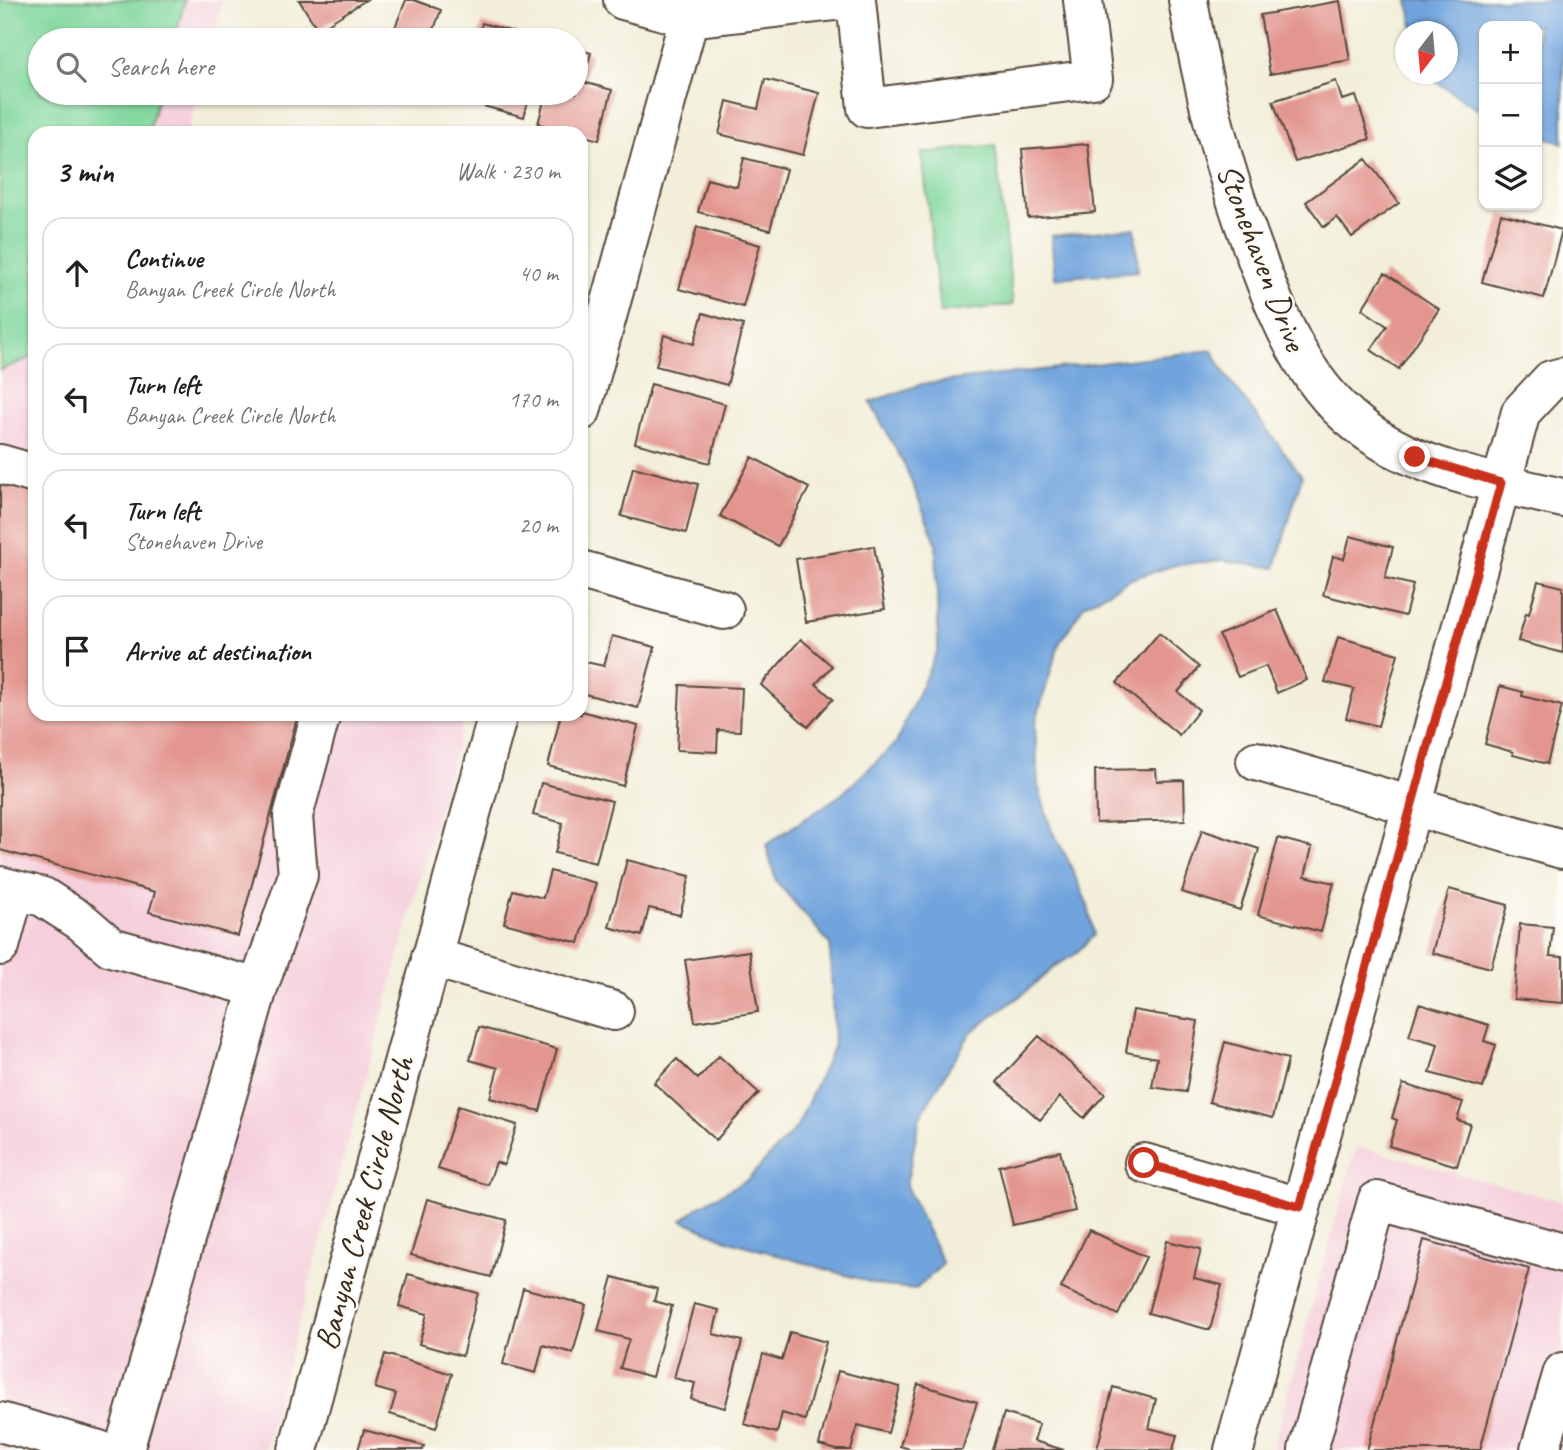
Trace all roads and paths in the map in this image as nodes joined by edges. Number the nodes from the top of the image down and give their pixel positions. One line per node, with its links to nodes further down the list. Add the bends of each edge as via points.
1 (623, 0): 6 (street)
2 (844, 0): 6 (street)
3 (856, 0): 4 (street, via 867,108 1093,79)
4 (1083, 0)
5 (1188, 0): 11 (street, Stonehaven Drive, via 1232,192 1271,298 1301,361 1329,399 1368,433 1415,457)
6 (689, 18): 7 (street)
7 (588, 356)
8 (1563, 377): 11 (street, via 1551,380 1521,412)
9 (0, 464): 10 (street)
10 (28, 472)
11 (1501, 483): 12 (street, Stonehaven Drive); 18 (street)
12 (1563, 498)
13 (588, 572): 14 (street)
14 (724, 610)
15 (319, 721): 23 (street, via 292,816 298,875)
16 (496, 721): 22 (street, Banyan Creek Circle North)
17 (1256, 761): 18 (street)
18 (1411, 806): 19 (street); 26 (street)
19 (1562, 849)
20 (8, 888): 21 (street); 23 (street, via 43,897 111,947)
21 (0, 946)
22 (431, 957): 24 (street); 32 (street, Banyan Creek Circle North)
23 (258, 988): 31 (street)
24 (614, 1011)
25 (1144, 1163): 26 (street)
26 (1300, 1207): 33 (street)
27 (1563, 1253): 34 (street, via 1377,1201)
28 (1563, 1371): 35 (street)
29 (0, 1422): 30 (street)
30 (99, 1450)
31 (124, 1450)
32 (298, 1450)
33 (1234, 1450)
34 (1308, 1450)
35 (1540, 1450)

